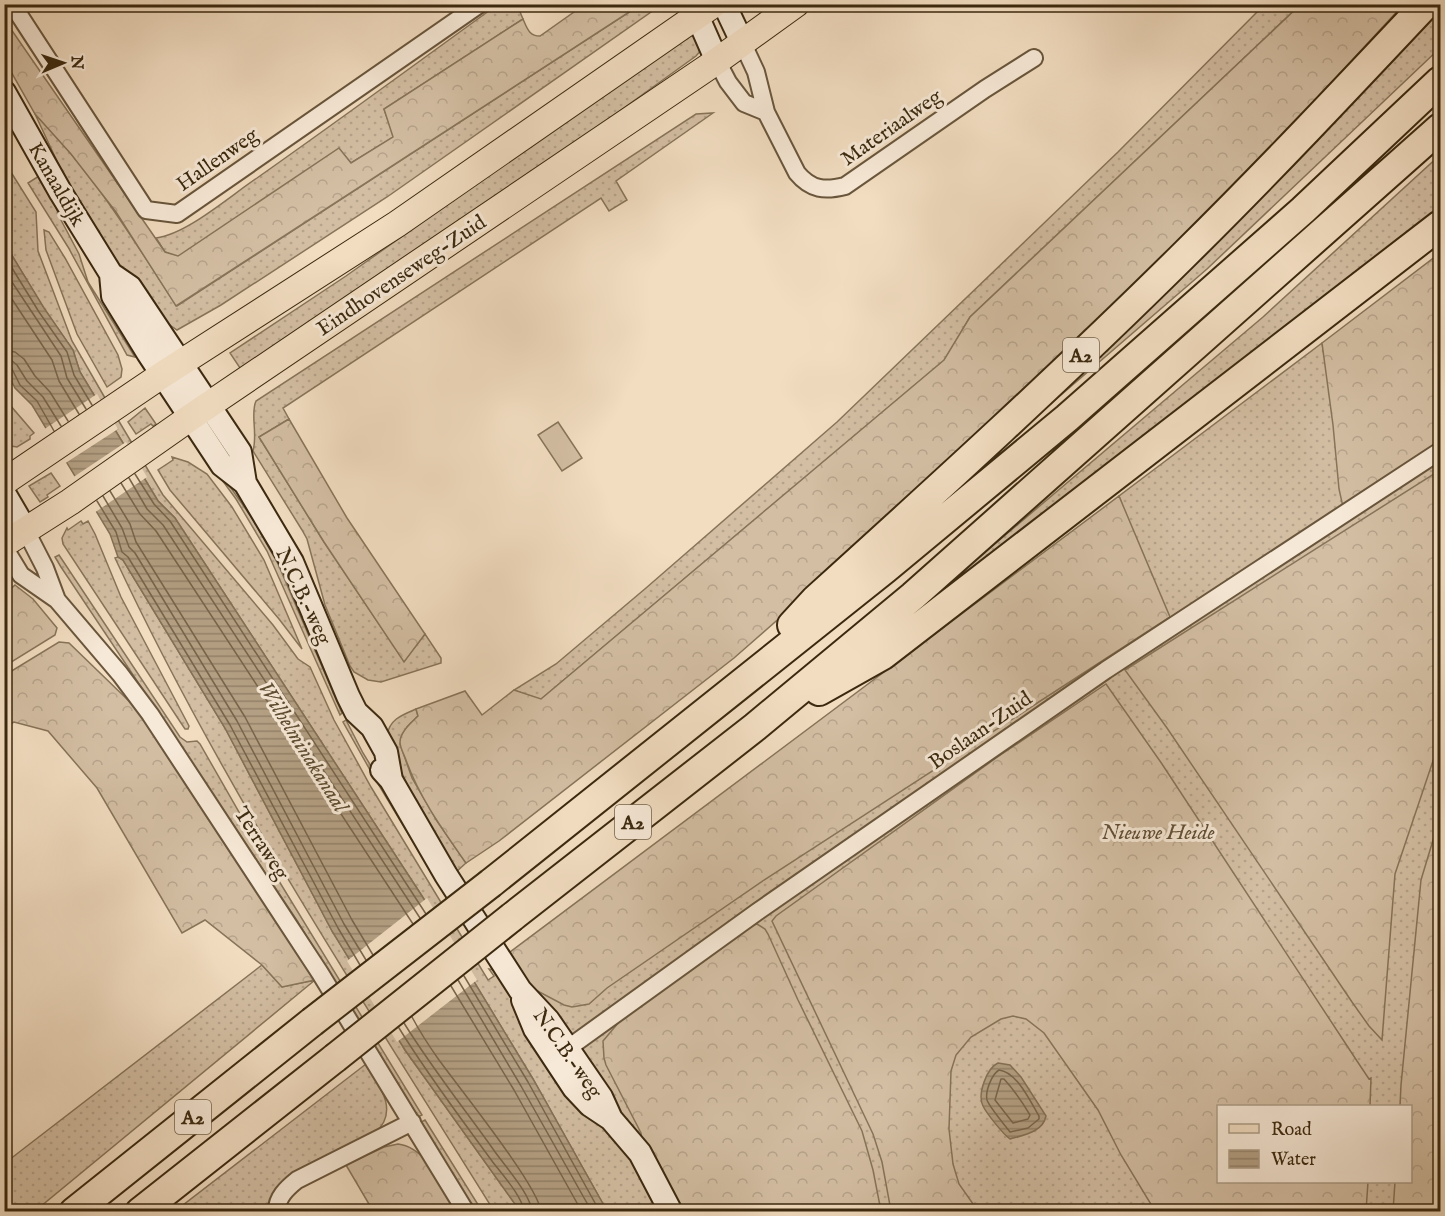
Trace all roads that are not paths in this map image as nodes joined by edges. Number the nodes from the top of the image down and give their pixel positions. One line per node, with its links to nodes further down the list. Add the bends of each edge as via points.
1 (12, 4): 2 (street, Hallenweg, via 146,210 177,214)
2 (480, 4)
3 (724, 4): 7 (street)
4 (796, 4): 7 (main road, Eindhovenseweg-Zuid)
5 (1426, 4): 22 (highway, A2, via 1187,252 1037,398 815,600)
6 (701, 8): 9 (street); 15 (main road, via 397,224)
7 (742, 42): 9 (main road, Eindhovenseweg-Zuid); 12 (street, Materiaalweg, via 756,72)
8 (1034, 58): 12 (street, Materiaalweg, via 845,186 831,189 804,182)
9 (717, 61): 12 (street, via 744,104); 16 (main road, Eindhovenseweg-Zuid)
10 (1440, 81): 22 (highway, A2, via 1303,210 1067,418)
11 (4, 92): 15 (street, Kanaaldijk, via 111,274 130,287)
12 (766, 112)
13 (1440, 128): 23 (highway, A2, via 913,596)
14 (1440, 225): 23 (highway, A2, via 883,655)
15 (171, 369): 16 (street, Kanaaldijk); 18 (main road)
16 (200, 412): 20 (main road, Eindhovenseweg-Zuid); 24 (street, N.C.B.-weg, via 222,465 245,483 292,562 356,712 372,727 386,752 391,780 520,990 542,1012)
17 (1440, 451): 24 (street, Boslaan-Zuid, via 1106,670)
18 (4, 482)
19 (4, 493): 20 (street)
20 (11, 540): 21 (street, Terraweg, via 45,568); 21 (street, Terraweg, via 21,575)
21 (57, 600): 25 (street, Terraweg, via 150,714)
22 (727, 695): 26 (highway, A2, bridge)
23 (755, 727): 27 (highway, A2, bridge)
24 (561, 1053): 30 (street, N.C.B.-weg, via 601,1097 611,1119 640,1153)
25 (412, 1122): 28 (street, via 297,1180 284,1191); 29 (street, Terraweg)
26 (74, 1212)
27 (140, 1212)
28 (277, 1212)
29 (466, 1212)
30 (671, 1212)

